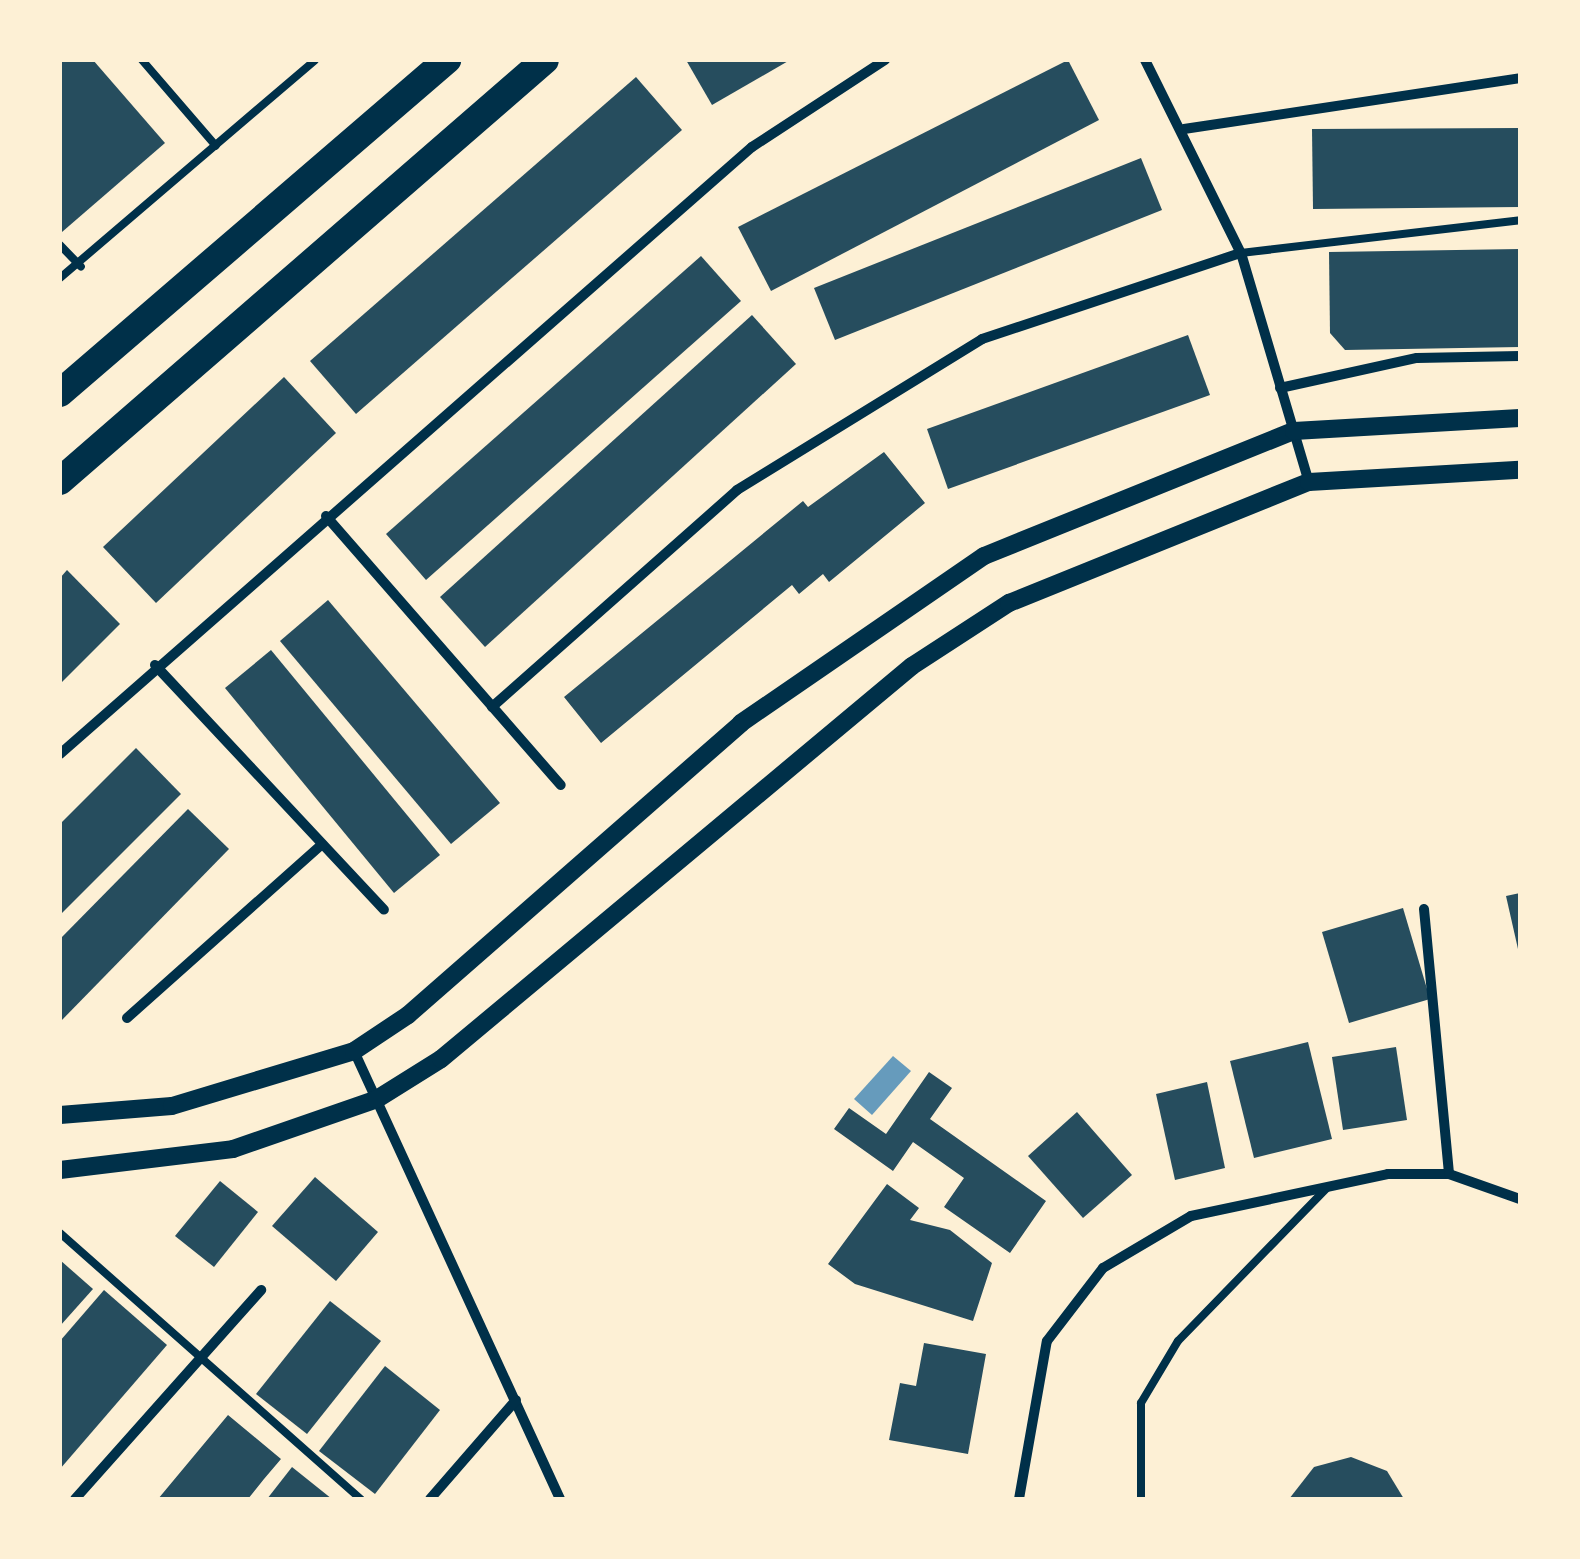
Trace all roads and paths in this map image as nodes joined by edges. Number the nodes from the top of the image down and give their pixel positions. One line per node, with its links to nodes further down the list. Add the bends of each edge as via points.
1 (142, 60): 9 (lane)
2 (315, 60): 9 (lane)
3 (448, 60): 17 (highway)
4 (546, 60): 21 (highway)
5 (885, 60): 23 (street, via 752,146)
6 (1145, 60): 8 (street)
7 (1520, 78): 8 (street)
8 (1184, 130): 12 (street)
9 (216, 146): 13 (lane)
10 (1520, 220): 12 (lane)
11 (60, 246): 13 (lane)
12 (1241, 254): 16 (street); 25 (street, via 982,339 737,490)
13 (81, 267): 14 (lane)
14 (60, 278)
15 (1520, 356): 16 (street, via 1417,358)
16 (1280, 388): 19 (street)
17 (60, 393)
18 (1520, 418): 19 (street)
19 (1294, 431): 22 (street); 32 (street, via 984,556 882,619 742,723 408,1016)
20 (1520, 470): 22 (street)
21 (60, 481)
22 (1309, 482): 33 (street, via 1009,603 912,666 441,1060)
23 (326, 516): 24 (street); 25 (street)
24 (155, 665): 26 (street); 28 (street)
25 (492, 707): 27 (street)
26 (60, 754)
27 (561, 785)
28 (322, 844): 30 (street); 31 (street)
29 (1424, 909): 36 (street)
30 (384, 910)
31 (127, 1018)
32 (354, 1050): 33 (street); 34 (street, via 172,1106)
33 (378, 1099): 35 (street, via 233,1149); 42 (street)
34 (60, 1115)
35 (60, 1170)
36 (1450, 1174): 37 (street); 38 (street)
37 (1328, 1187): 47 (street, via 1191,1216 1103,1268 1047,1341); 48 (lane, via 1178,1342 1141,1403)
38 (1520, 1199)
39 (60, 1233): 41 (lane)
40 (261, 1290): 41 (street)
41 (200, 1358): 43 (street); 44 (lane)
42 (516, 1400): 45 (street); 46 (street)
43 (75, 1499)
44 (361, 1499)
45 (430, 1499)
46 (560, 1499)
47 (1019, 1499)
48 (1141, 1499)

